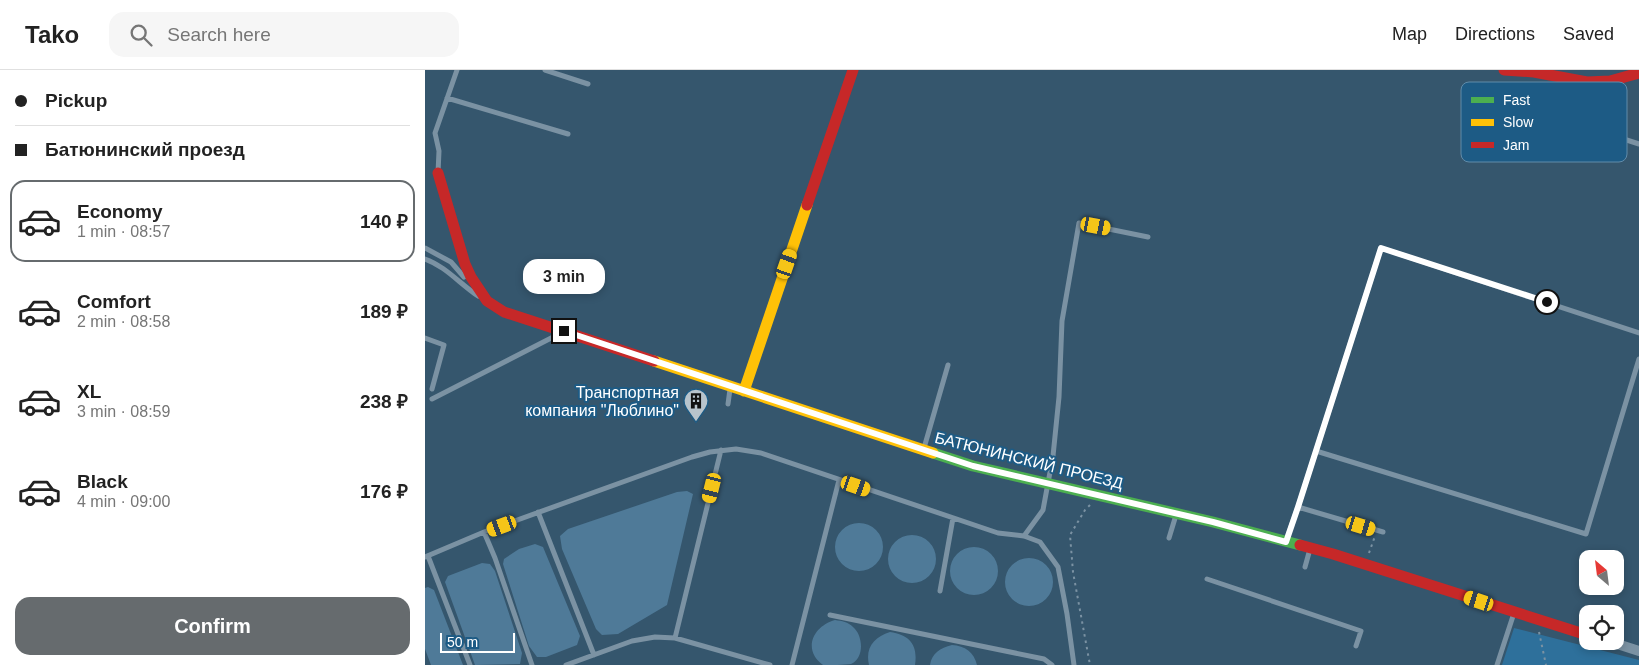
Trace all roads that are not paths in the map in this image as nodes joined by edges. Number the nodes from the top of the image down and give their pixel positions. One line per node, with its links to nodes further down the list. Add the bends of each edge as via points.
1 (457, 70): 7 (lane)
2 (545, 70): 6 (lane)
3 (853, 70): 23 (street)
4 (1504, 70): 5 (street, via 1587,82 1610,81)
5 (1639, 73)
6 (588, 84)
7 (447, 98): 8 (lane); 11 (lane, via 435,133 439,151)
8 (568, 134)
9 (1627, 140): 10 (lane)
10 (1639, 144)
11 (438, 173): 15 (street, БАТЮНИНСКИЙ ПРОЕЗД, via 465,264)
12 (1149, 236): 30 (lane, via 1079,223 1062,321 1057,422)
13 (425, 248): 15 (lane, via 451,262)
14 (425, 259): 15 (lane, via 434,262)
15 (487, 301): 16 (street, БАТЮНИНСКИЙ ПРОЕЗД, via 504,312)
16 (564, 331): 21 (street, БАТЮНИНСКИЙ ПРОЕЗД); 24 (lane)
17 (1639, 333): 28 (lane, via 1381,248)
18 (425, 338): 22 (lane, via 444,345)
19 (1639, 359): 28 (lane, via 1586,534)
20 (949, 365): 27 (lane)
21 (731, 386): 23 (street, БАТЮНИНСКИЙ ПРОЕЗД); 25 (lane)
22 (432, 389)
23 (744, 391): 27 (street, БАТЮНИНСКИЙ ПРОЕЗД)
24 (432, 399)
25 (728, 404)
26 (721, 450): 29 (lane, via 736,448 761,453); 32 (lane); 48 (lane)
27 (923, 450): 30 (street, БАТЮНИНСКИЙ ПРОЕЗД)
28 (1316, 451): 31 (lane)
29 (839, 480): 34 (lane); 57 (lane)
30 (1047, 484): 33 (street, БАТЮНИНСКИЙ ПРОЕЗД); 37 (lane, via 1043,510)
31 (1298, 507): 36 (lane); 39 (lane)
32 (538, 512): 35 (lane); 52 (lane)
33 (1177, 514): 38 (lane); 39 (street, БАТЮНИНСКИЙ ПРОЕЗД)
34 (953, 518): 37 (lane, via 998,533); 44 (lane)
35 (484, 532): 41 (lane); 54 (lane)
36 (1383, 532)
37 (1024, 536): 59 (lane, via 1040,542 1058,567)
38 (1169, 538)
39 (1286, 542): 40 (street, БАТЮНИНСКИЙ ПРОЕЗД)
40 (1311, 548): 42 (lane); 45 (street, БАТЮНИНСКИЙ ПРОЕЗД)
41 (427, 556): 53 (lane)
42 (1305, 567)
43 (1207, 579): 49 (lane, via 1361,631)
44 (940, 591)
45 (1514, 612): 47 (street, БАТЮНИНСКИЙ ПРОЕЗД); 60 (lane)
46 (830, 614): 58 (lane, via 1044,659)
47 (1579, 632)
48 (675, 638): 52 (lane, via 632,641); 56 (lane)
49 (1356, 646)
50 (1624, 646): 51 (street)
51 (1639, 651)
52 (594, 655): 55 (lane)
53 (469, 665)
54 (532, 665)
55 (566, 665)
56 (770, 665)
57 (791, 665)
58 (1052, 665)
59 (1074, 665)
60 (1497, 665)

